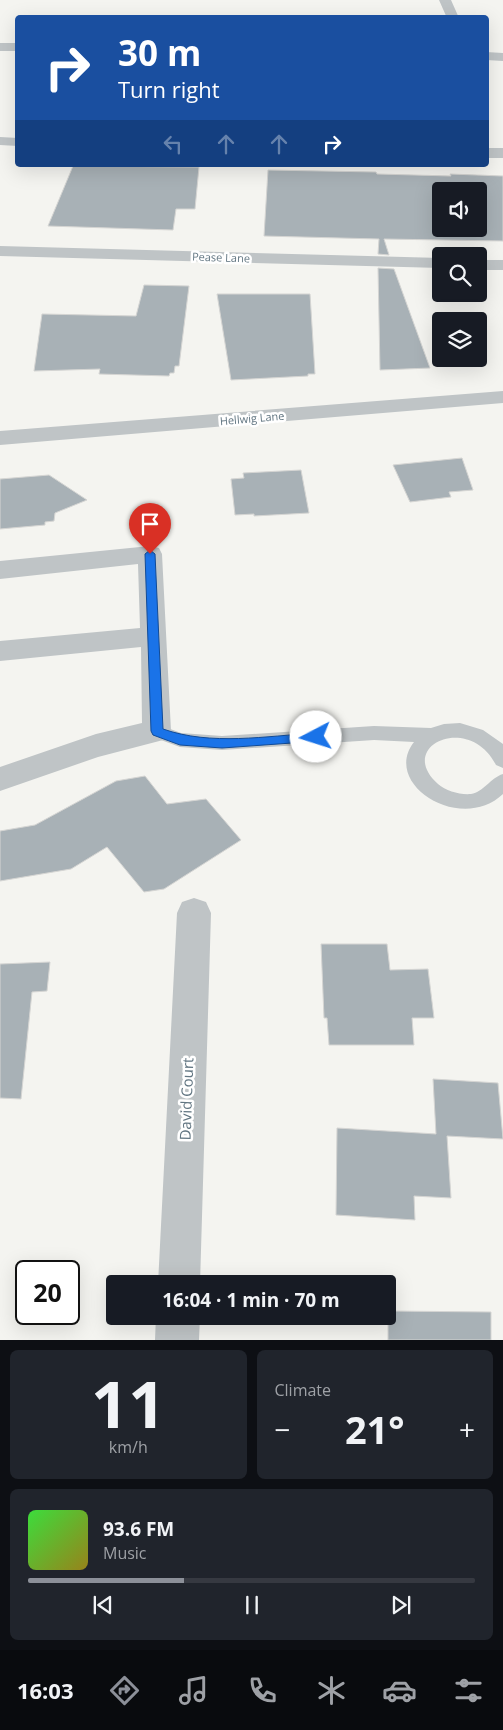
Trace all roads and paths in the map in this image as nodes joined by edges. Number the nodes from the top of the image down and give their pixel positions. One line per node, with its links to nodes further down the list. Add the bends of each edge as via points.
1 (445, 0): 2 (street)
2 (452, 15)
3 (0, 47): 4 (street)
4 (15, 47)
5 (489, 56): 6 (street)
6 (503, 57)
7 (0, 141): 8 (street)
8 (15, 142)
9 (489, 153): 10 (street)
10 (503, 153)
11 (0, 251): 12 (street, Pease Lane)
12 (432, 264)
13 (487, 264): 14 (street)
14 (503, 265)
15 (503, 397): 16 (street, Hellwig Lane)
16 (0, 438)
17 (0, 570): 18 (street, via 150,554)
18 (154, 636): 19 (street); 20 (street)
19 (0, 651)
20 (157, 731): 21 (lane, via 180,740 222,743 374,733); 23 (street, via 96,746)
21 (431, 736): 22 (lane, via 442,731 468,731 494,746); 24 (lane, via 416,751 414,762 426,786 438,795 470,803 490,796)
22 (503, 760)
23 (0, 779)
24 (503, 782)
25 (194, 913): 26 (street, David Court)
26 (179, 1275)
27 (178, 1325): 28 (street)
28 (177, 1340)

